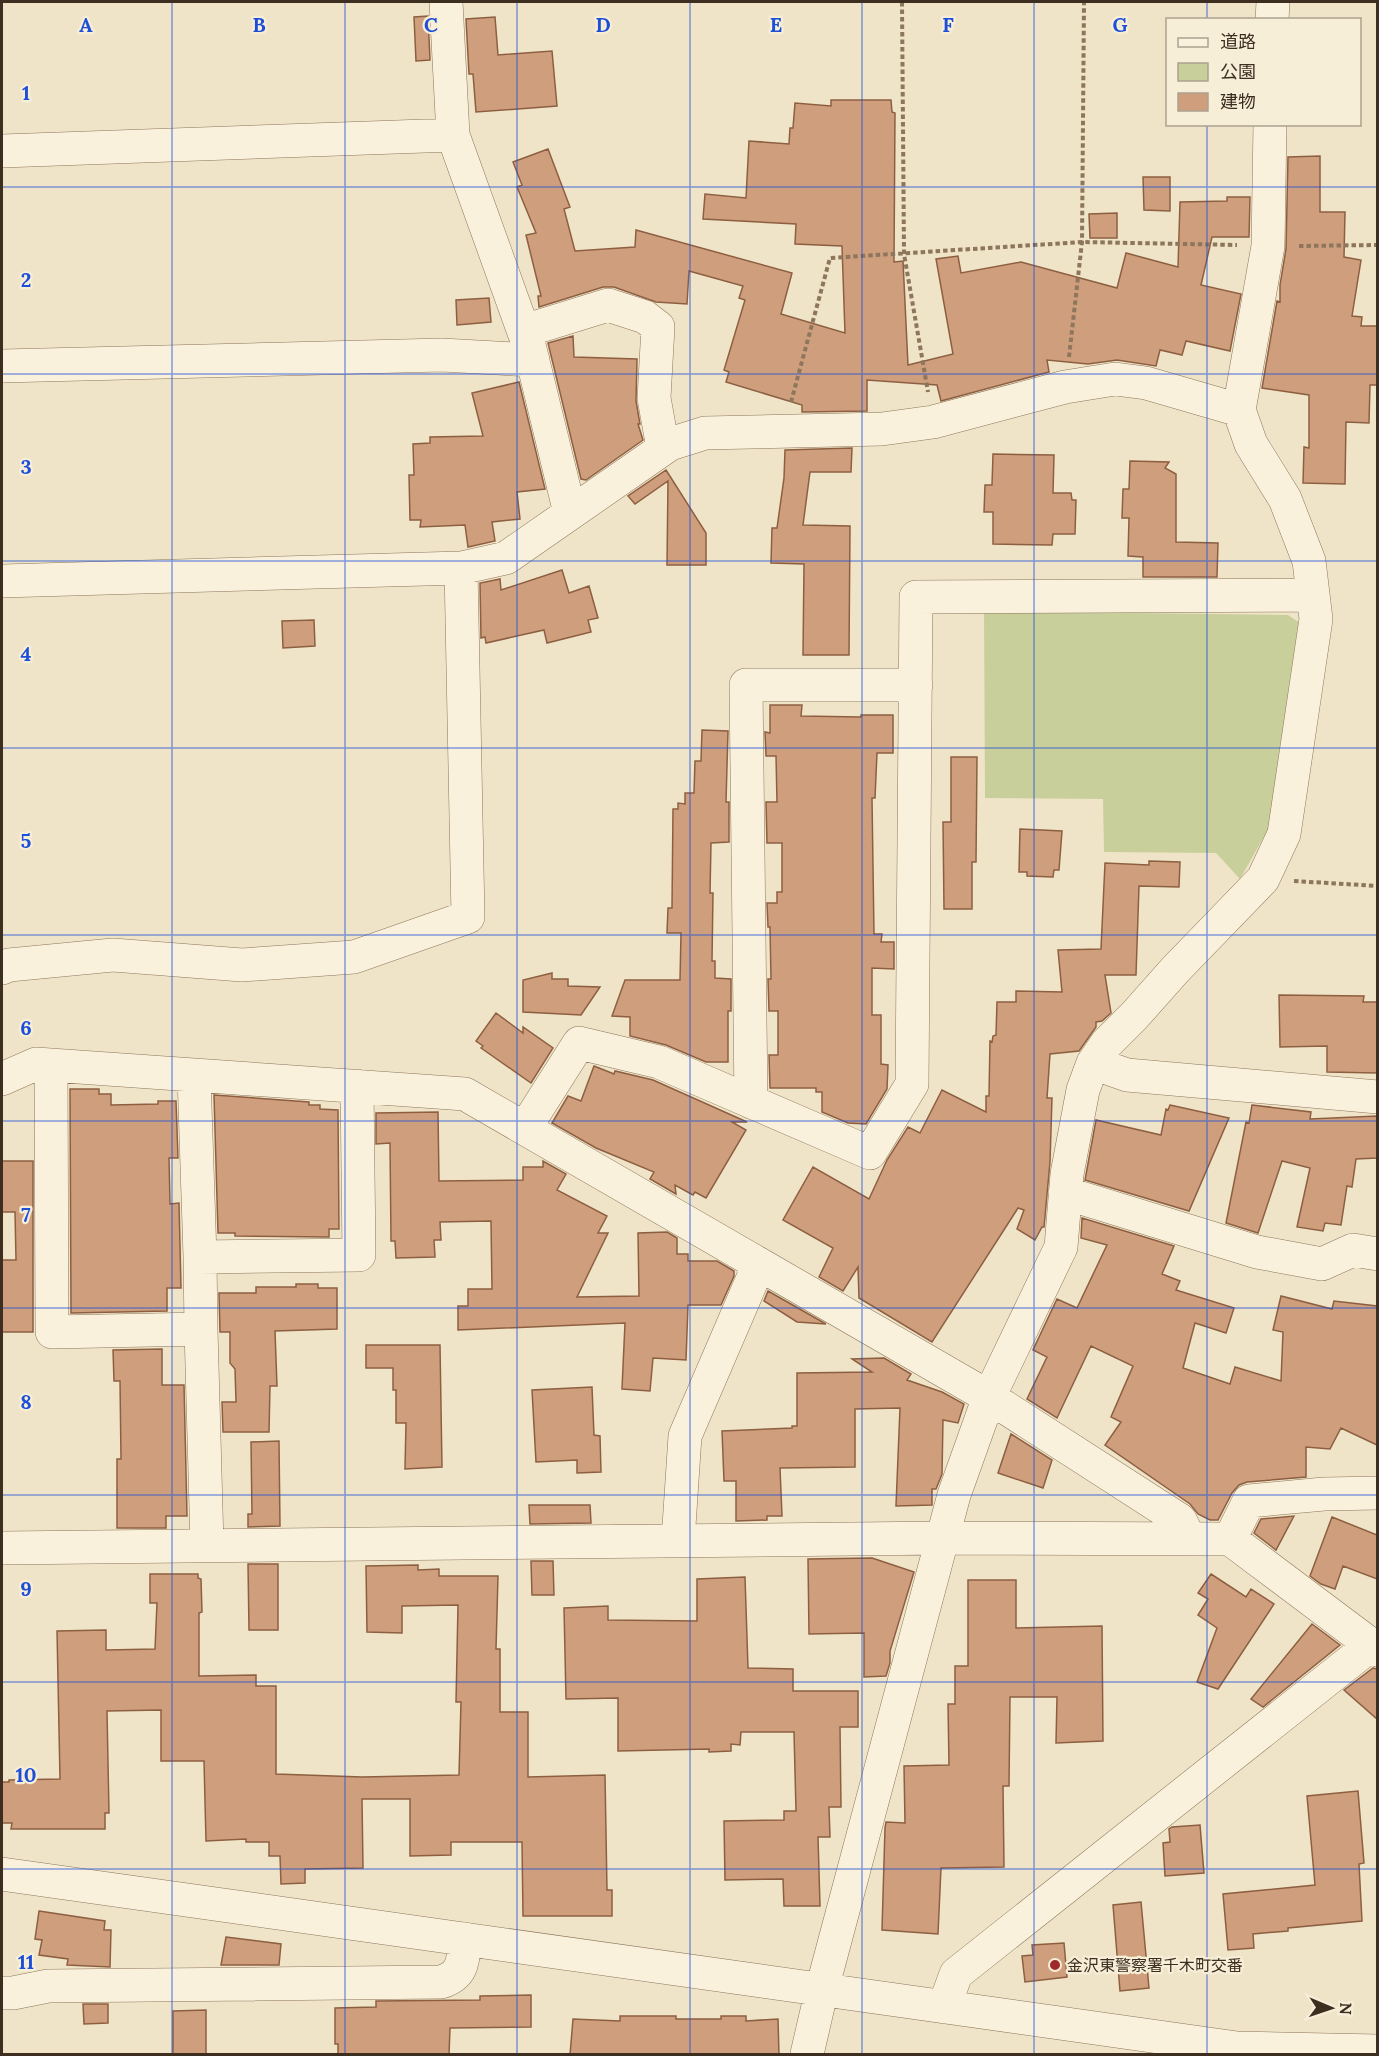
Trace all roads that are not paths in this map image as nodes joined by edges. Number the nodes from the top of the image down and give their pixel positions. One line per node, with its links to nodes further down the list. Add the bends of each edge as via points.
1 (446, 2): 5 (street)
2 (1273, 2): 3 (street)
3 (1272, 18)
4 (1270, 126): 9 (street, via 1268,246)
5 (453, 135): 6 (street); 7 (street)
6 (2, 151)
7 (528, 346): 8 (street, via 442,355); 10 (street, via 608,305 645,317 658,327 654,398); 11 (street)
8 (2, 366)
9 (1239, 410): 10 (street, via 1115,379 1065,387 933,422 882,429 705,433); 14 (street, via 1251,444 1285,499 1309,561)
10 (663, 448): 11 (street)
11 (570, 513): 12 (street, via 506,558)
12 (461, 568): 13 (street); 16 (street, via 468,917 354,957 242,965 113,955)
13 (2, 581)
14 (1313, 595): 15 (street, via 916,597); 17 (street, via 1316,619 1284,834 1263,879 1174,970)
15 (916, 685): 23 (street, via 746,685); 23 (street, via 912,1084 870,1153)
16 (2, 968)
17 (1093, 1063): 22 (street, via 1127,1075); 25 (street, via 1083,1090)
18 (51, 1065): 19 (street); 20 (street, via 36,1064); 29 (street, via 52,1332)
19 (194, 1075): 21 (street); 27 (street)
20 (2, 1079)
21 (357, 1086): 24 (street, via 465,1094); 27 (street, via 359,1255)
22 (1377, 1097)
23 (751, 1102): 24 (street, via 659,1062 579,1043)
24 (525, 1128): 28 (street)
25 (1065, 1192): 26 (street, via 1257,1252 1322,1264 1353,1250); 30 (street, via 1062,1247)
26 (1377, 1254)
27 (200, 1257): 29 (street)
28 (759, 1264): 30 (street); 35 (street, via 685,1436)
29 (201, 1329): 36 (street)
30 (989, 1397): 32 (street); 33 (street, via 1180,1520)
31 (1377, 1493): 34 (street, via 1249,1501)
32 (943, 1538): 33 (street); 35 (street); 41 (street)
33 (1189, 1538): 34 (street)
34 (1230, 1539): 38 (street)
35 (678, 1541): 36 (street)
36 (207, 1545): 37 (street)
37 (2, 1548)
38 (1374, 1648): 43 (street, via 956,1974)
39 (2, 1874): 40 (street)
40 (465, 1939): 41 (street); 42 (street, via 459,1971 441,1982 48,1986)
41 (822, 1989): 43 (street); 45 (street)
42 (2, 1993)
43 (944, 2007): 44 (street, via 1237,2048)
44 (1377, 2051)
45 (807, 2055)

